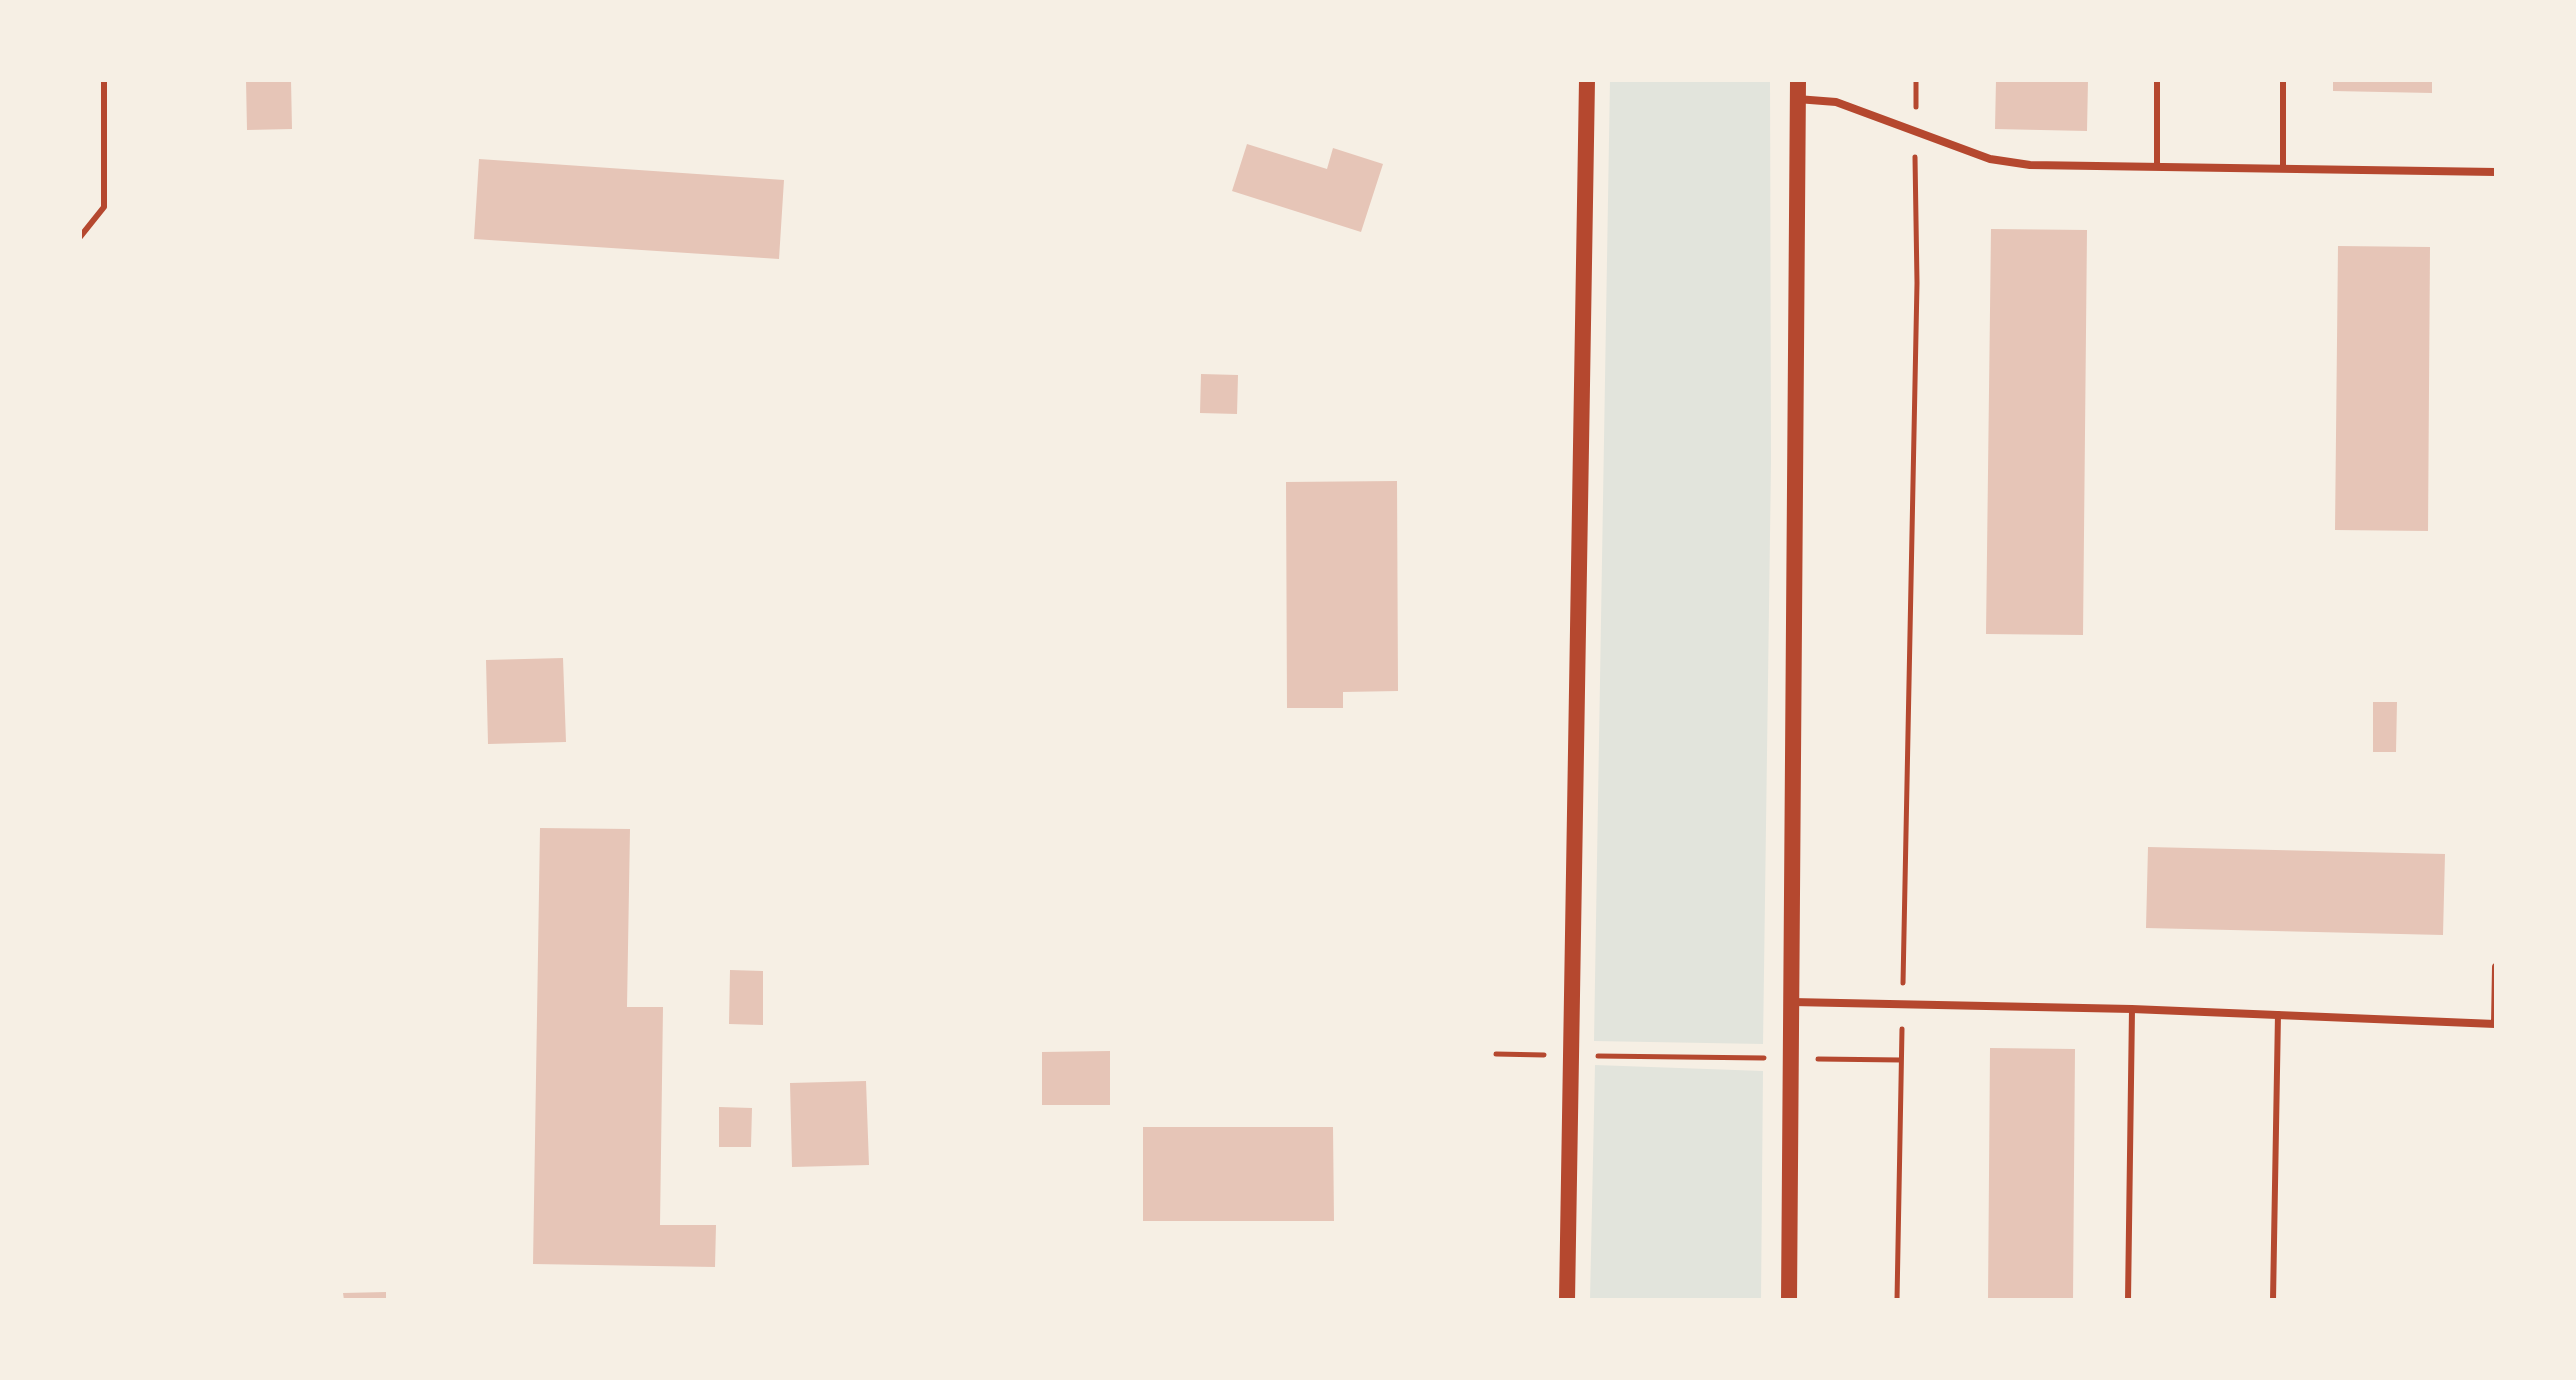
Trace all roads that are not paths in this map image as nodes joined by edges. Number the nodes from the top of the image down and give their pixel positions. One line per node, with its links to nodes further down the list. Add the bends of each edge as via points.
1 (104, 80): 10 (lane, via 104,207)
2 (1587, 80): 15 (main road)
3 (1798, 80): 6 (main road)
4 (2157, 80): 7 (lane)
5 (2283, 80): 8 (lane)
6 (1797, 99): 7 (street, via 1836,102 1990,159 2030,165); 12 (main road)
7 (2157, 167): 8 (street)
8 (2283, 168): 9 (street)
9 (2496, 172)
10 (80, 237)
11 (2496, 967): 14 (street, via 2495,1024)
12 (1792, 1002): 13 (street); 16 (main road)
13 (2132, 1009): 14 (street); 17 (lane)
14 (2278, 1014): 18 (lane)
15 (1567, 1300)
16 (1789, 1300)
17 (2128, 1300)
18 (2273, 1300)

